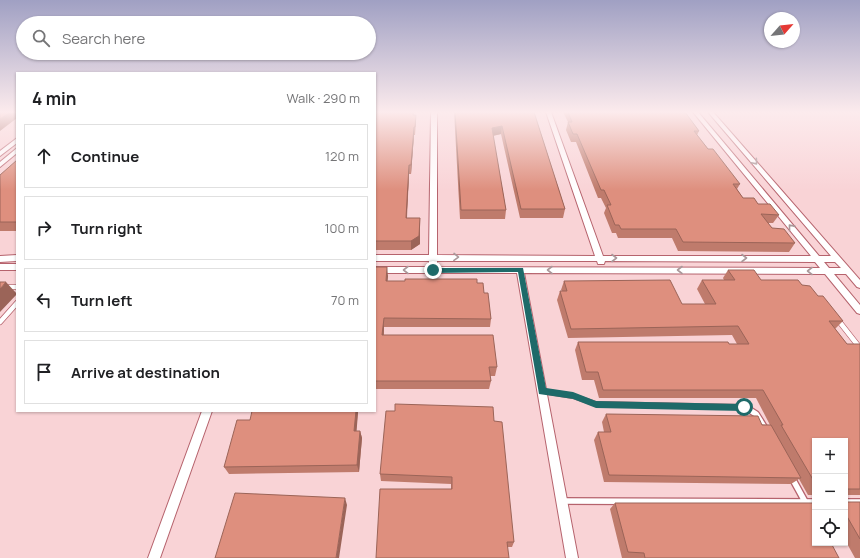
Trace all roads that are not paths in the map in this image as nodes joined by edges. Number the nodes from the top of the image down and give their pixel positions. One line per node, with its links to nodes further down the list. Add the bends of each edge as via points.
1 (434, 138): 9 (street)
2 (558, 138): 12 (street)
3 (718, 138): 13 (street, one-way to 3)
4 (734, 138): 14 (street, one-way to 14)
5 (16, 141): 7 (street)
6 (16, 151): 8 (street)
7 (0, 154)
8 (0, 165)
9 (435, 257): 11 (street); 12 (street, one-way to 12); 19 (street)
10 (16, 258): 15 (street)
11 (376, 258)
12 (599, 258): 13 (street, one-way to 13); 21 (street)
13 (817, 258): 14 (street); 22 (street)
14 (838, 258): 23 (street)
15 (0, 259)
16 (0, 267): 17 (street)
17 (16, 267)
18 (376, 270): 19 (street, one-way to 18)
19 (433, 270): 20 (street)
20 (520, 270): 21 (street, one-way to 20); 32 (street)
21 (604, 270): 22 (street, one-way to 21)
22 (828, 271): 23 (street); 28 (street)
23 (849, 271): 24 (street)
24 (860, 285)
25 (0, 287): 26 (lane)
26 (16, 287)
27 (16, 303): 30 (lane)
28 (860, 311)
29 (832, 313): 31 (lane)
30 (0, 322)
31 (860, 348)
32 (542, 391): 34 (lane, via 573,396 596,404 744,407 756,414); 36 (street)
33 (207, 412): 42 (street)
34 (768, 433)
35 (790, 474): 37 (lane)
36 (562, 501): 37 (lane); 43 (street)
37 (804, 502): 38 (lane); 41 (lane)
38 (812, 502)
39 (848, 502): 40 (lane)
40 (860, 502)
41 (812, 514)
42 (154, 558)
43 (572, 558)

